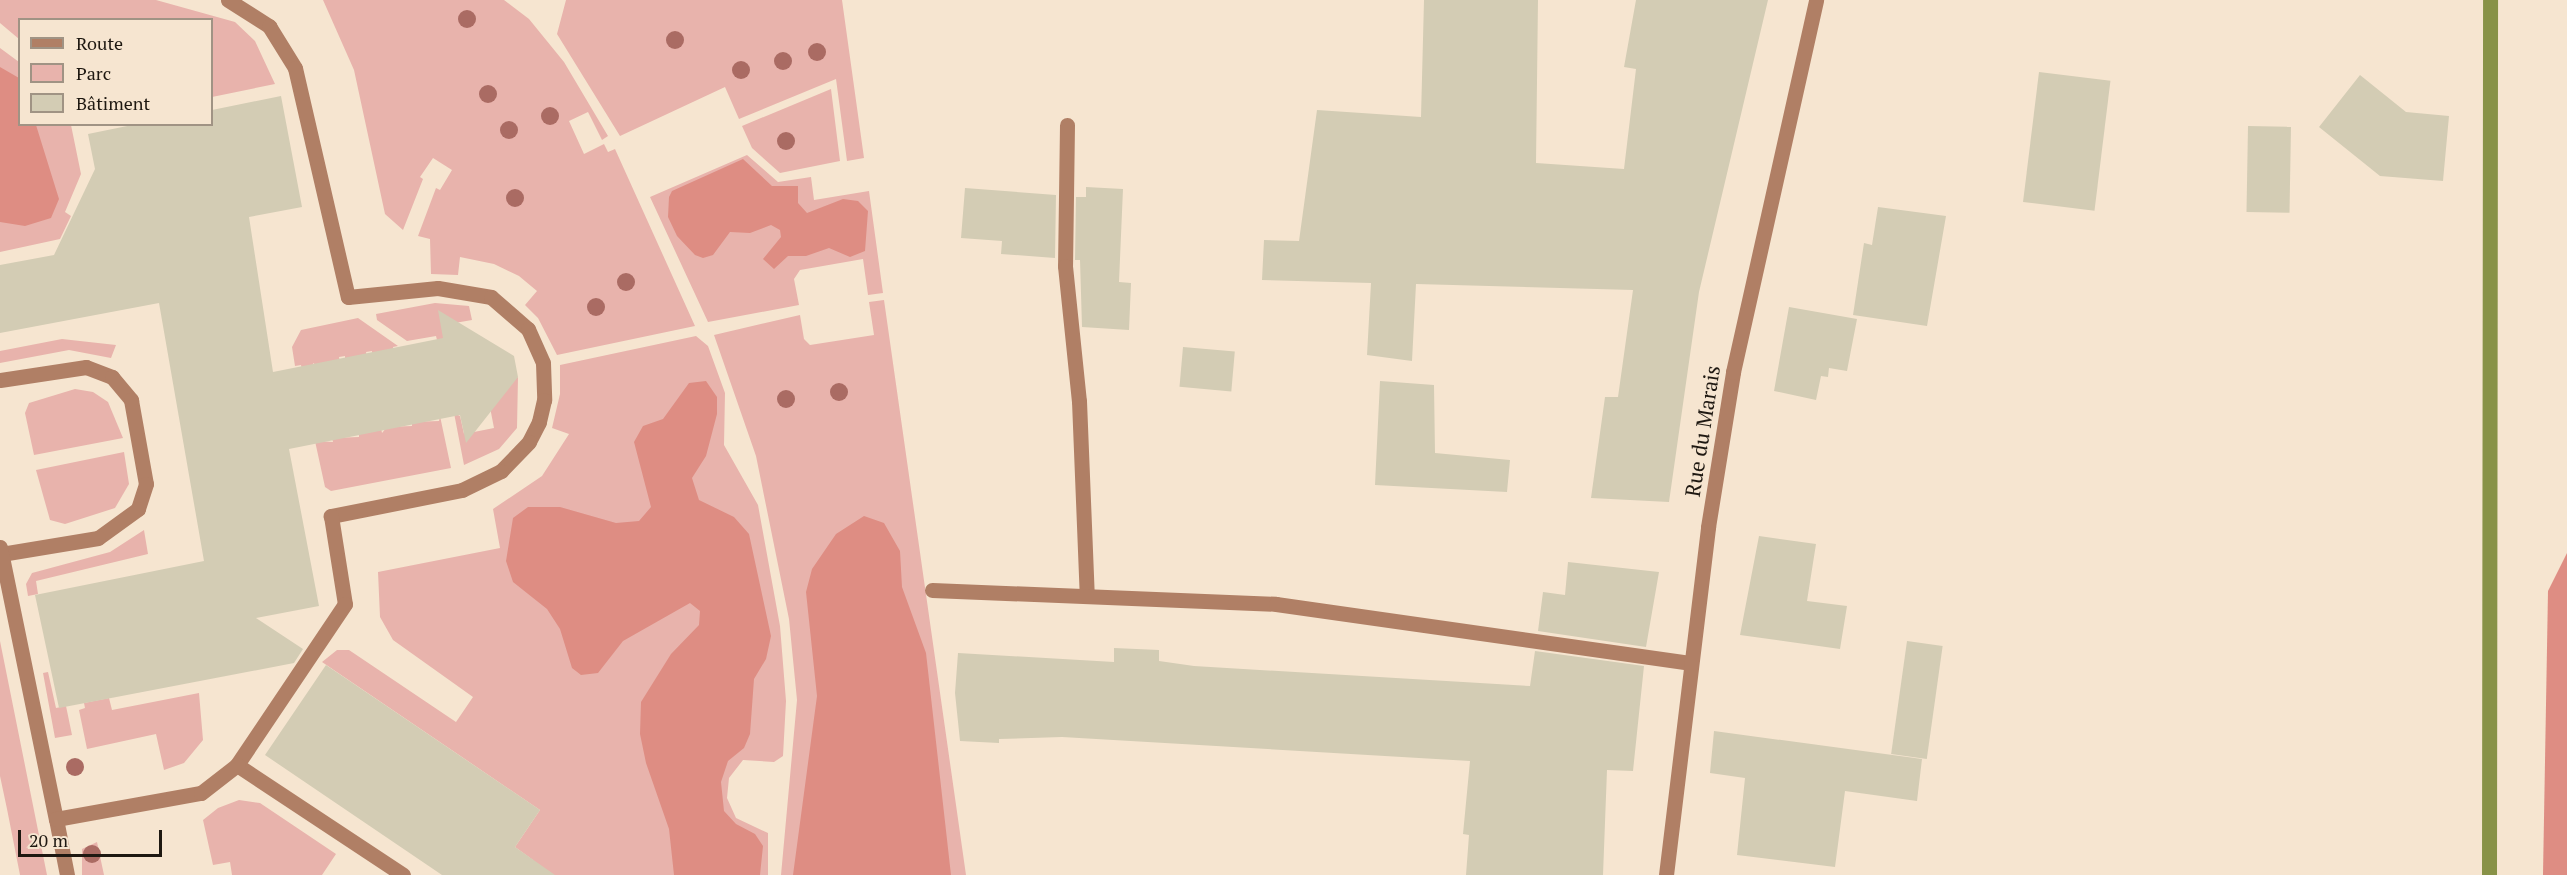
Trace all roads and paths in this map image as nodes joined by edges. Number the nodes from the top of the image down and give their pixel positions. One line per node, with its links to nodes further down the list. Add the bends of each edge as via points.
1 (228, 0): 9 (street, via 269,26 295,68 348,297 438,288 491,297 528,329 540,350 545,375 538,422 529,442 501,471 462,490 331,516 345,604)
2 (1816, 0): 8 (street, Rue du Marais, via 1733,372)
3 (1067, 125): 7 (street, via 1065,266 1079,401)
4 (0, 380): 5 (street, via 87,367 112,377 131,400 146,484 138,509 106,533)
5 (1, 551): 10 (street)
6 (932, 590): 7 (street)
7 (1087, 596): 8 (street, via 1276,604)
8 (1690, 663): 13 (street, Rue du Marais)
9 (237, 765): 10 (street, via 201,793); 12 (street)
10 (56, 819): 11 (street)
11 (67, 875)
12 (403, 875)
13 (1666, 875)

